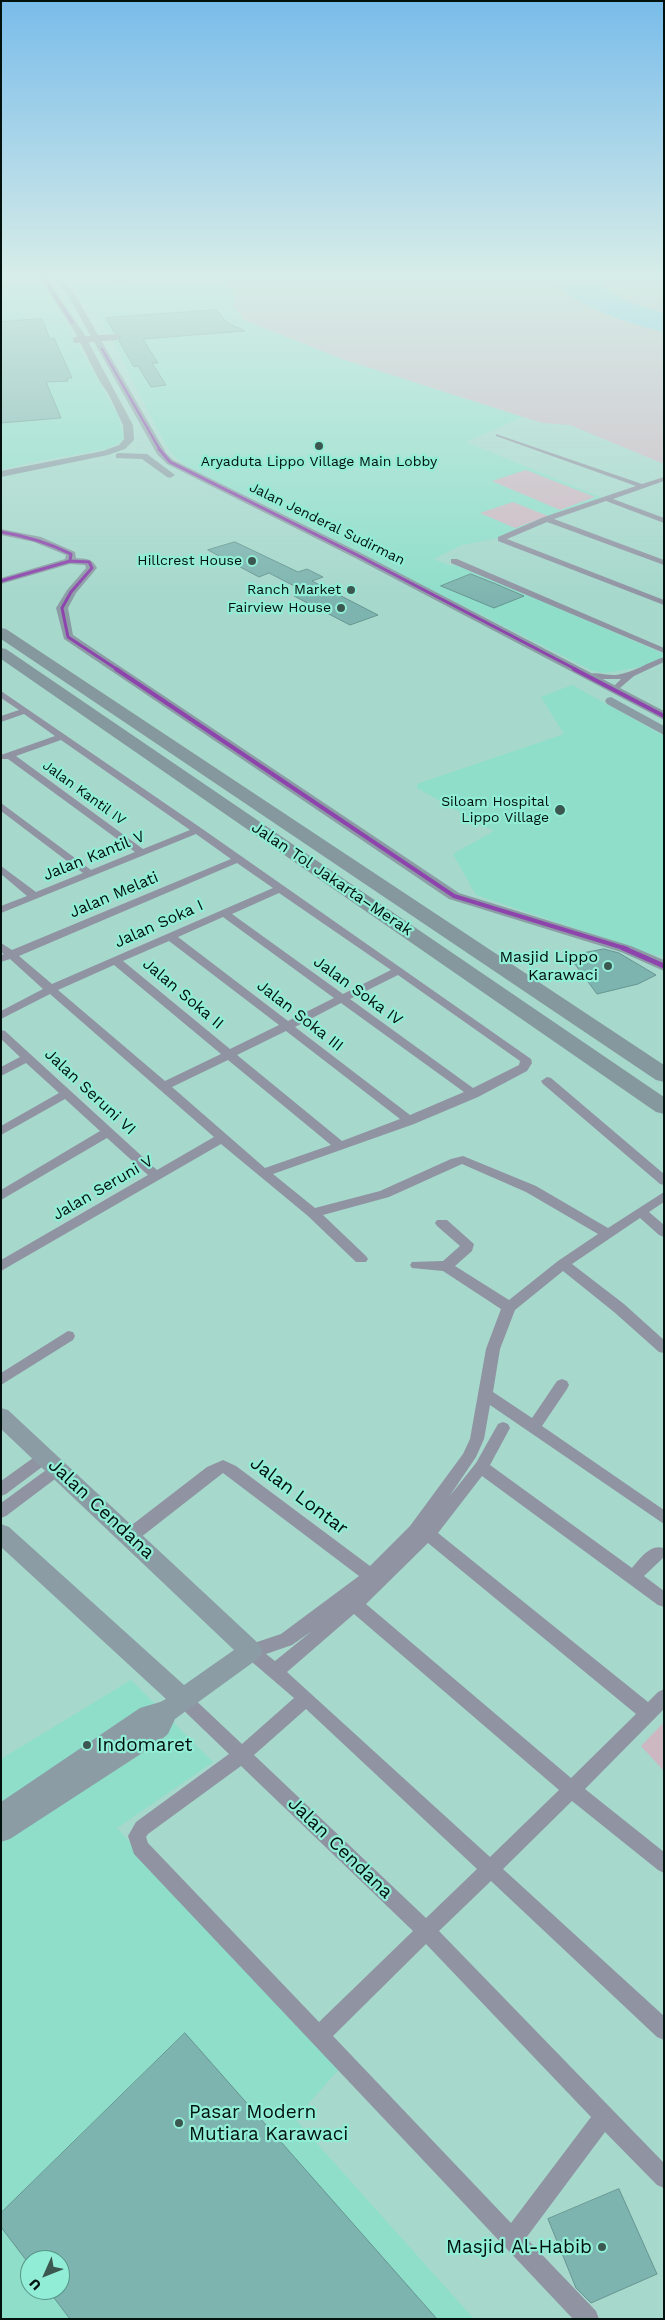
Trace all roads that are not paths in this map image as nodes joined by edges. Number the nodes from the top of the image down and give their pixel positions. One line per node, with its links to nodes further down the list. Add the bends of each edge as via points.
1 (106, 384): 9 (street, via 126,421 129,440 115,450)
2 (114, 384): 4 (street)
3 (121, 384): 4 (street, Jalan Jenderal Sudirman)
4 (125, 391): 6 (street, Jalan Jenderal Sudirman)
5 (498, 435): 14 (street)
6 (152, 437): 7 (street, Jalan Jenderal Sudirman); 10 (street, via 138,449)
7 (162, 454): 8 (street); 30 (street, Jalan Jenderal Sudirman, via 183,471 359,556)
8 (144, 456): 10 (street); 10 (street, via 178,480)
9 (85, 459): 10 (street); 10 (street); 11 (street); 12 (street)
10 (114, 460)
11 (1, 474)
12 (1, 479)
13 (664, 479): 14 (street)
14 (641, 486): 16 (street)
15 (219, 499): 36 (street, Jalan Jenderal Sudirman, via 359,566)
16 (607, 499): 17 (street); 18 (street)
17 (547, 519): 22 (street); 24 (street, via 501,539)
18 (664, 521)
19 (1, 532): 20 (street, via 44,541)
20 (70, 558): 23 (street); 53 (street, via 85,561 92,568 62,608 68,637 454,896 626,949)
21 (454, 561): 26 (street)
22 (664, 563)
23 (1, 582)
24 (664, 604)
25 (1, 632): 63 (highway, Jalan Tol Jakarta–Merak)
26 (664, 651)
27 (1, 652): 68 (highway, Jalan Tol Jakarta–Merak)
28 (664, 659): 29 (street)
29 (631, 674): 30 (street, via 615,678); 31 (street)
30 (589, 676): 31 (street, Jalan Jenderal Sudirman)
31 (614, 690): 34 (street, Jalan Jenderal Sudirman)
32 (1, 694): 33 (street)
33 (26, 711): 35 (street); 37 (street)
34 (664, 716)
35 (1, 719)
36 (664, 731)
37 (63, 736): 38 (street); 40 (street)
38 (5, 756): 41 (street, Jalan Kantil IV)
39 (1, 806): 44 (street)
40 (198, 830): 41 (street, Jalan Kantil V); 42 (street)
41 (143, 853): 44 (street, Jalan Kantil V)
42 (238, 858): 45 (street); 51 (street, Jalan Melati)
43 (1, 869): 46 (street)
44 (90, 874): 46 (street, Jalan Kantil V)
45 (281, 888): 48 (street, Jalan Soka I); 54 (street)
46 (35, 897): 47 (street, Jalan Kantil V)
47 (1, 910)
48 (224, 913): 49 (street, Jalan Soka I); 56 (street, Jalan Soka IV)
49 (171, 937): 52 (street, Jalan Soka I); 58 (street, Jalan Soka III)
50 (1, 946): 51 (street)
51 (6, 957): 55 (street)
52 (116, 961): 55 (street, Jalan Soka I); 60 (street, Jalan Soka II)
53 (664, 966)
54 (398, 971): 56 (street); 67 (street, via 525,1059 523,1068)
55 (51, 989): 57 (street, Jalan Soka I); 65 (street)
56 (341, 999): 58 (street); 67 (street, Jalan Soka IV)
57 (1, 1016)
58 (287, 1026): 60 (street); 69 (street, Jalan Soka III)
59 (1, 1032): 61 (street, Jalan Seruni VI)
60 (229, 1054): 65 (street); 73 (street, Jalan Soka II)
61 (28, 1057): 62 (street); 66 (street, Jalan Seruni VI)
62 (1, 1072)
63 (664, 1075)
64 (547, 1082): 76 (street)
65 (163, 1087): 72 (street)
66 (67, 1093): 70 (street); 71 (street, Jalan Seruni VI)
67 (474, 1094): 69 (street)
68 (664, 1107)
69 (410, 1121): 73 (street)
70 (1, 1131)
71 (108, 1132): 75 (street, Jalan Seruni VI); 77 (street)
72 (220, 1136): 74 (street); 75 (street, Jalan Seruni V)
73 (340, 1146): 74 (street)
74 (263, 1173): 81 (street)
75 (154, 1174): 79 (street, Jalan Seruni V)
76 (664, 1181)
77 (1, 1196)
78 (664, 1196): 80 (street)
79 (113, 1198): 86 (street, Jalan Seruni V); 89 (street, Jalan Seruni V)
80 (641, 1212): 83 (street); 84 (street)
81 (313, 1213): 84 (street, via 384,1194 463,1160 531,1189); 85 (street)
82 (442, 1223): 90 (street, via 467,1244 464,1252)
83 (664, 1232)
84 (607, 1233): 87 (street)
85 (361, 1259)
86 (1, 1260)
87 (563, 1264): 91 (street); 93 (street)
88 (417, 1265): 90 (street)
89 (1, 1266)
90 (446, 1266): 91 (street)
91 (509, 1307): 96 (street, via 493,1349)
92 (68, 1336): 94 (street)
93 (664, 1348)
94 (1, 1380)
95 (562, 1385): 99 (street)
96 (484, 1393): 99 (street); 109 (street, via 477,1439 469,1457 415,1531)
97 (1, 1416): 100 (street, Jalan Cendana)
98 (503, 1428): 101 (street)
99 (533, 1428): 104 (street)
100 (52, 1463): 102 (street); 103 (street); 107 (street, Jalan Cendana)
101 (481, 1467): 106 (street); 110 (street)
102 (1, 1490)
103 (1, 1512)
104 (664, 1518)
105 (1, 1534): 117 (street, Jalan Cendana)
106 (428, 1534): 112 (street); 118 (street)
107 (130, 1536): 109 (street, Jalan Lontar, via 212,1470 223,1466); 113 (street, Jalan Cendana)
108 (657, 1553): 110 (street)
109 (371, 1576): 113 (street, via 286,1640)
110 (633, 1577): 111 (street)
111 (664, 1600)
112 (354, 1604): 114 (street); 120 (street)
113 (251, 1651): 114 (street, Jalan Cendana); 117 (street)
114 (276, 1671): 116 (street, Jalan Cendana)
115 (664, 1697): 118 (street)
116 (306, 1698): 119 (street); 124 (street, Jalan Cendana)
117 (175, 1706): 119 (street, Jalan Cendana); 121 (street, via 148,1716); 122 (street, via 160,1726 144,1738)
118 (648, 1713): 120 (street)
119 (242, 1755): 125 (street, Jalan Cendana); 127 (street, via 142,1828 137,1842)
120 (572, 1790): 123 (street); 124 (street)
121 (1, 1817)
122 (1, 1830)
123 (664, 1864)
124 (491, 1869): 125 (street); 126 (street, Jalan Cendana)
125 (425, 1930): 127 (street); 128 (street, Jalan Cendana)
126 (664, 2030)
127 (319, 2036): 130 (street)
128 (605, 2115): 129 (street, Jalan Cendana); 130 (street)
129 (664, 2178)
130 (512, 2239): 131 (street)
131 (588, 2319)

